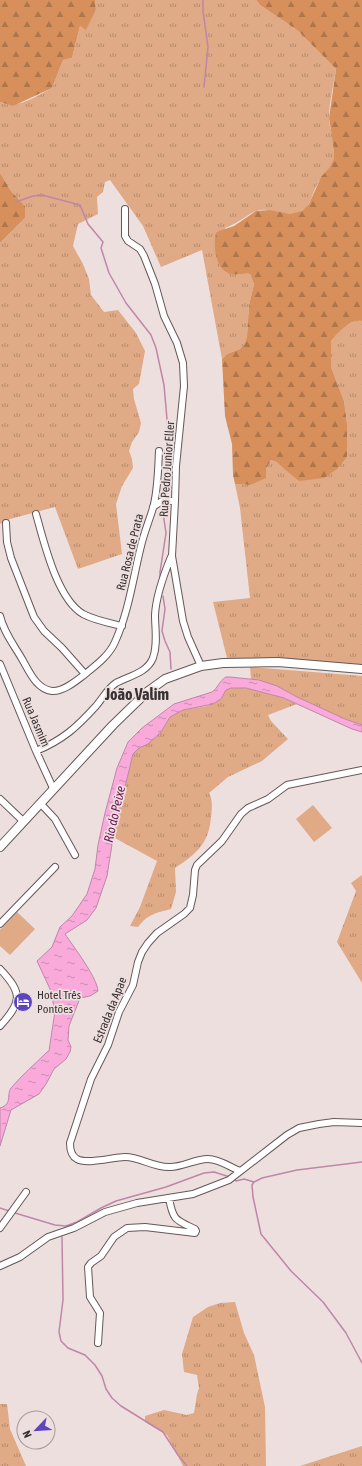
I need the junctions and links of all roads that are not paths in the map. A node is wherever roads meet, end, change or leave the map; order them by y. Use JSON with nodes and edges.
{"nodes":[{"id":1,"x":125,"y":209,"type":"dead end"},
{"id":2,"x":159,"y":451,"type":"dead end"},
{"id":3,"x":175,"y":501,"type":"junction"},
{"id":4,"x":153,"y":507,"type":"junction"},
{"id":5,"x":36,"y":514,"type":"dead end"},
{"id":6,"x":6,"y":522,"type":"dead end"},
{"id":7,"x":172,"y":556,"type":"junction"},
{"id":8,"x":0,"y":616,"type":"edge"},
{"id":9,"x":122,"y":626,"type":"junction"},
{"id":10,"x":0,"y":664,"type":"edge"},
{"id":11,"x":201,"y":666,"type":"junction"},
{"id":12,"x":362,"y":669,"type":"edge"},
{"id":13,"x":85,"y":674,"type":"junction"},
{"id":14,"x":36,"y":751,"type":"junction"},
{"id":15,"x":362,"y":770,"type":"edge"},
{"id":16,"x":53,"y":788,"type":"junction"},
{"id":17,"x":0,"y":799,"type":"edge"},
{"id":18,"x":40,"y":803,"type":"junction"},
{"id":19,"x":23,"y":821,"type":"junction"},
{"id":20,"x":0,"y":847,"type":"edge"},
{"id":21,"x":75,"y":855,"type":"dead end"},
{"id":22,"x":54,"y":867,"type":"dead end"},
{"id":23,"x":0,"y":924,"type":"edge"},
{"id":24,"x":0,"y":969,"type":"edge"},
{"id":25,"x":0,"y":1026,"type":"edge"},
{"id":26,"x":362,"y":1123,"type":"edge"},
{"id":27,"x":237,"y":1173,"type":"junction"},
{"id":28,"x":26,"y":1192,"type":"dead end"},
{"id":29,"x":169,"y":1198,"type":"junction"},
{"id":30,"x":0,"y":1228,"type":"edge"},
{"id":31,"x":0,"y":1266,"type":"edge"},
{"id":32,"x":98,"y":1343,"type":"dead end"}],
"edges":[{"from":1,"to":3,"type":"street","name":"Rua Pedro Junior Eller"},
{"from":2,"to":4,"type":"street"},
{"from":3,"to":4,"type":"street","name":"Rua Rosa de Prata"},
{"from":3,"to":7,"type":"street","name":"Rua Pedro Junior Eller"},
{"from":4,"to":9,"type":"street","name":"Rua Rosa de Prata"},
{"from":5,"to":9,"type":"street"},
{"from":6,"to":13,"type":"street"},
{"from":7,"to":11,"type":"street","name":"Rua Pedro Junior Eller"},
{"from":7,"to":14,"type":"street"},
{"from":8,"to":13,"type":"street","name":"Rua Rosa de Prata"},
{"from":9,"to":13,"type":"street","name":"Rua Rosa de Prata"},
{"from":10,"to":14,"type":"street","name":"Rua Jasmim"},
{"from":11,"to":12,"type":"main road"},
{"from":11,"to":16,"type":"main road"},
{"from":14,"to":16,"type":"street","name":"Rua Jasmim"},
{"from":15,"to":27,"type":"street","name":"Estrada da Apae"},
{"from":16,"to":18,"type":"main road"},
{"from":17,"to":19,"type":"street"},
{"from":18,"to":19,"type":"main road"},
{"from":18,"to":21,"type":"street"},
{"from":19,"to":20,"type":"main road"},
{"from":22,"to":23,"type":"street"},
{"from":24,"to":25,"type":"street"},
{"from":26,"to":27,"type":"street"},
{"from":27,"to":29,"type":"street"},
{"from":28,"to":30,"type":"street"},
{"from":29,"to":31,"type":"street"},
{"from":29,"to":32,"type":"street"}]}
